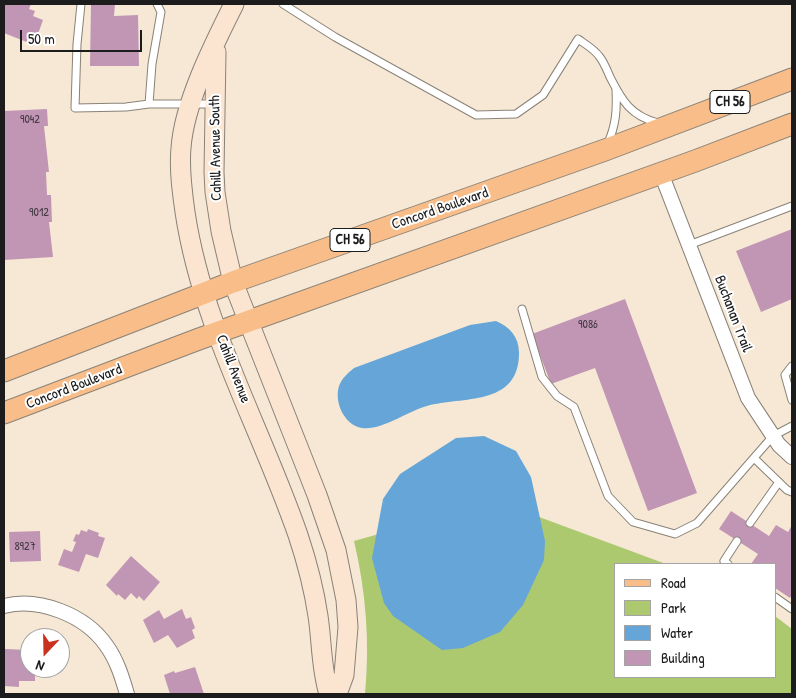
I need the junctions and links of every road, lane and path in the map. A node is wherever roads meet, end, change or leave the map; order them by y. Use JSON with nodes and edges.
{"nodes":[{"id":1,"x":81,"y":4,"type":"edge"},
{"id":2,"x":157,"y":4,"type":"edge"},
{"id":3,"x":234,"y":4,"type":"edge"},
{"id":4,"x":283,"y":4,"type":"edge"},
{"id":5,"x":216,"y":41,"type":"junction"},
{"id":6,"x":792,"y":79,"type":"edge"},
{"id":7,"x":616,"y":89,"type":"junction"},
{"id":8,"x":149,"y":104,"type":"junction"},
{"id":9,"x":190,"y":104,"type":"junction"},
{"id":10,"x":215,"y":104,"type":"junction"},
{"id":11,"x":792,"y":124,"type":"edge"},
{"id":12,"x":668,"y":126,"type":"junction"},
{"id":13,"x":605,"y":150,"type":"junction"},
{"id":14,"x":661,"y":173,"type":"junction"},
{"id":15,"x":792,"y":206,"type":"edge"},
{"id":16,"x":689,"y":245,"type":"junction"},
{"id":17,"x":233,"y":282,"type":"junction"},
{"id":18,"x":204,"y":292,"type":"junction"},
{"id":19,"x":522,"y":309,"type":"dead end"},
{"id":20,"x":248,"y":322,"type":"junction"},
{"id":21,"x":218,"y":332,"type":"junction"},
{"id":22,"x":792,"y":366,"type":"edge"},
{"id":23,"x":4,"y":371,"type":"edge"},
{"id":24,"x":792,"y":400,"type":"edge"},
{"id":25,"x":4,"y":413,"type":"edge"},
{"id":26,"x":792,"y":426,"type":"edge"},
{"id":27,"x":773,"y":436,"type":"junction"},
{"id":28,"x":792,"y":457,"type":"edge"},
{"id":29,"x":754,"y":458,"type":"junction"},
{"id":30,"x":779,"y":482,"type":"junction"},
{"id":31,"x":792,"y":492,"type":"edge"},
{"id":32,"x":750,"y":523,"type":"dead end"},
{"id":33,"x":737,"y":541,"type":"dead end"},
{"id":34,"x":727,"y":563,"type":"edge"},
{"id":35,"x":776,"y":598,"type":"edge"},
{"id":36,"x":4,"y":606,"type":"edge"},
{"id":37,"x":792,"y":609,"type":"edge"},
{"id":38,"x":128,"y":694,"type":"edge"},
{"id":39,"x":329,"y":694,"type":"edge"},
{"id":40,"x":337,"y":694,"type":"edge"}],
"edges":[{"from":1,"to":8,"type":"lane"},
{"from":2,"to":8,"type":"lane"},
{"from":3,"to":5,"type":"street","name":"Cahill Avenue South"},
{"from":4,"to":7,"type":"lane"},
{"from":5,"to":9,"type":"street","name":"Cahill Avenue"},
{"from":5,"to":10,"type":"street","name":"Cahill Avenue South"},
{"from":6,"to":12,"type":"main road","name":"Concord Boulevard","number":"CH 56"},
{"from":7,"to":12,"type":"lane"},
{"from":7,"to":13,"type":"lane"},
{"from":8,"to":9,"type":"lane"},
{"from":9,"to":10,"type":"lane"},
{"from":9,"to":18,"type":"street","name":"Cahill Avenue"},
{"from":10,"to":17,"type":"street","name":"Cahill Avenue South"},
{"from":11,"to":14,"type":"main road","name":"Concord Boulevard"},
{"from":12,"to":13,"type":"main road","name":"Concord Boulevard","number":"CH 56"},
{"from":13,"to":17,"type":"main road","name":"Concord Boulevard","number":"CH 56"},
{"from":14,"to":16,"type":"street","name":"Buchanan Trail"},
{"from":14,"to":20,"type":"main road","name":"Concord Boulevard"},
{"from":15,"to":16,"type":"lane"},
{"from":16,"to":27,"type":"street","name":"Buchanan Trail"},
{"from":17,"to":18,"type":"main road","name":"Concord Boulevard","number":"CH 56"},
{"from":17,"to":20,"type":"street","name":"Cahill Avenue South"},
{"from":18,"to":21,"type":"street","name":"Cahill Avenue"},
{"from":18,"to":23,"type":"main road","name":"Concord Boulevard","number":"CH 56"},
{"from":19,"to":29,"type":"lane"},
{"from":20,"to":21,"type":"main road","name":"Concord Boulevard"},
{"from":20,"to":40,"type":"street","name":"Cahill Avenue"},
{"from":21,"to":25,"type":"main road","name":"Concord Boulevard"},
{"from":21,"to":39,"type":"street","name":"Cahill Avenue"},
{"from":22,"to":24,"type":"lane"},
{"from":26,"to":27,"type":"lane"},
{"from":27,"to":28,"type":"street","name":"Buchanan Trail"},
{"from":27,"to":29,"type":"lane"},
{"from":29,"to":30,"type":"lane"},
{"from":30,"to":31,"type":"lane"},
{"from":30,"to":32,"type":"lane"},
{"from":33,"to":34,"type":"lane"},
{"from":35,"to":37,"type":"lane"},
{"from":36,"to":38,"type":"street"}]}
